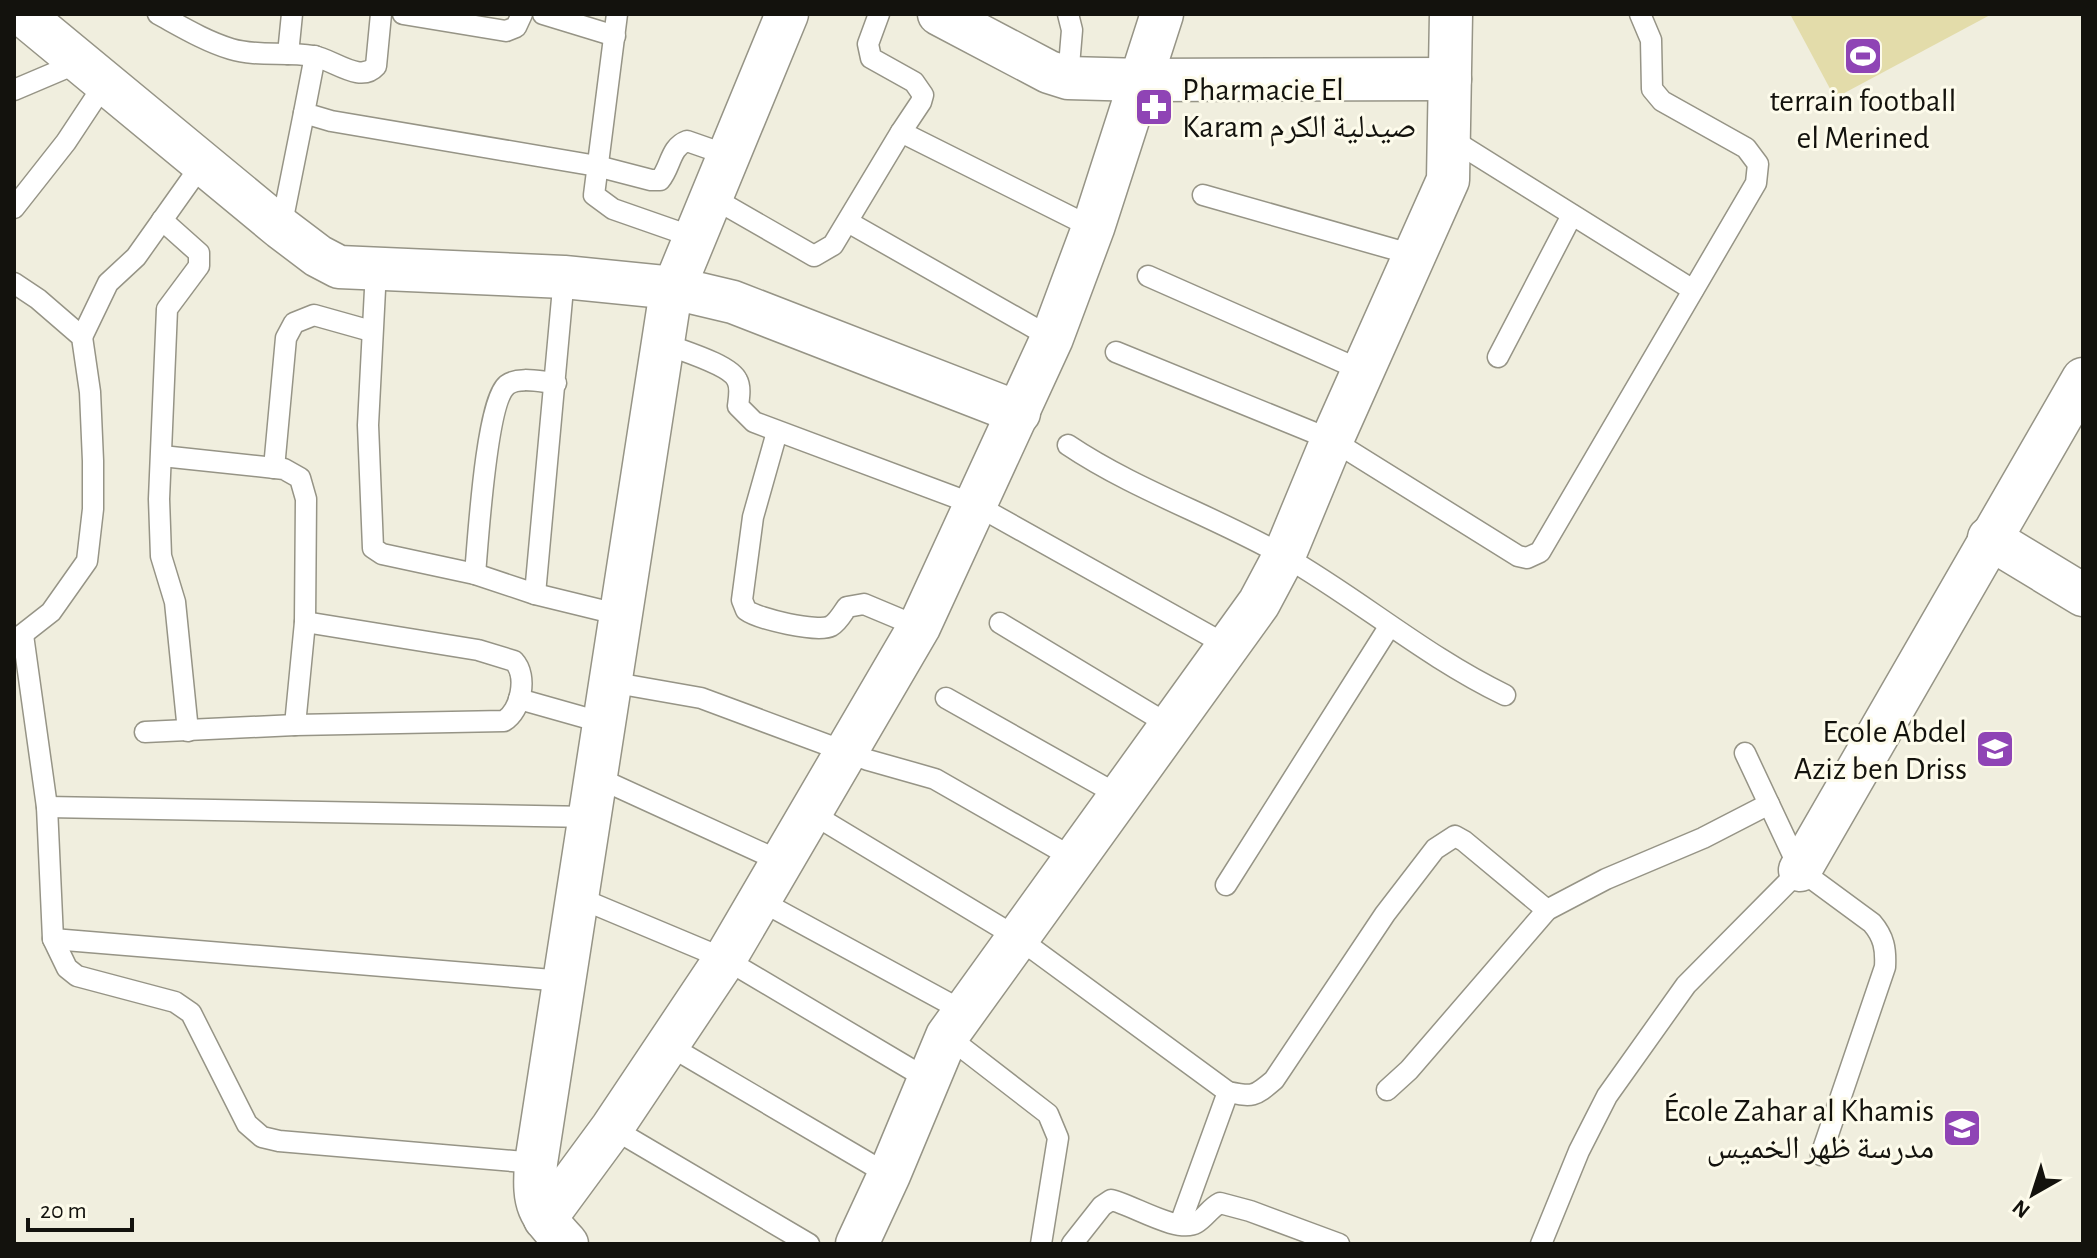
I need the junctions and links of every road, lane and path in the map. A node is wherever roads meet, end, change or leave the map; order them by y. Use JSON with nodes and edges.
{"nodes":[{"id":1,"x":22,"y":14,"type":"edge"},
{"id":2,"x":158,"y":14,"type":"edge"},
{"id":3,"x":292,"y":14,"type":"edge"},
{"id":4,"x":381,"y":14,"type":"edge"},
{"id":5,"x":403,"y":14,"type":"edge"},
{"id":6,"x":522,"y":14,"type":"edge"},
{"id":7,"x":543,"y":14,"type":"edge"},
{"id":8,"x":617,"y":14,"type":"edge"},
{"id":9,"x":787,"y":14,"type":"edge"},
{"id":10,"x":879,"y":14,"type":"edge"},
{"id":11,"x":939,"y":14,"type":"edge"},
{"id":12,"x":1068,"y":14,"type":"edge"},
{"id":13,"x":1162,"y":14,"type":"edge"},
{"id":14,"x":1451,"y":14,"type":"edge"},
{"id":15,"x":1640,"y":14,"type":"edge"},
{"id":16,"x":615,"y":36,"type":"junction"},
{"id":17,"x":288,"y":54,"type":"junction"},
{"id":18,"x":315,"y":56,"type":"junction"},
{"id":19,"x":92,"y":72,"type":"junction"},
{"id":20,"x":1068,"y":78,"type":"junction"},
{"id":21,"x":1450,"y":79,"type":"junction"},
{"id":22,"x":1142,"y":80,"type":"junction"},
{"id":23,"x":14,"y":90,"type":"edge"},
{"id":24,"x":304,"y":113,"type":"junction"},
{"id":25,"x":901,"y":132,"type":"junction"},
{"id":26,"x":1448,"y":137,"type":"junction"},
{"id":27,"x":730,"y":156,"type":"junction"},
{"id":28,"x":202,"y":164,"type":"junction"},
{"id":29,"x":597,"y":166,"type":"junction"},
{"id":30,"x":1203,"y":195,"type":"dead end"},
{"id":31,"x":713,"y":198,"type":"junction"},
{"id":32,"x":14,"y":208,"type":"edge"},
{"id":33,"x":1572,"y":215,"type":"junction"},
{"id":34,"x":162,"y":220,"type":"junction"},
{"id":35,"x":848,"y":222,"type":"junction"},
{"id":36,"x":281,"y":228,"type":"junction"},
{"id":37,"x":1093,"y":228,"type":"junction"},
{"id":38,"x":696,"y":238,"type":"junction"},
{"id":39,"x":1414,"y":255,"type":"junction"},
{"id":40,"x":376,"y":270,"type":"junction"},
{"id":41,"x":1148,"y":276,"type":"dead end"},
{"id":42,"x":564,"y":277,"type":"junction"},
{"id":43,"x":14,"y":283,"type":"edge"},
{"id":44,"x":674,"y":288,"type":"junction"},
{"id":45,"x":1693,"y":290,"type":"junction"},
{"id":46,"x":371,"y":331,"type":"junction"},
{"id":47,"x":82,"y":337,"type":"junction"},
{"id":48,"x":1052,"y":338,"type":"junction"},
{"id":49,"x":663,"y":343,"type":"junction"},
{"id":50,"x":1116,"y":352,"type":"dead end"},
{"id":51,"x":1498,"y":357,"type":"dead end"},
{"id":52,"x":1363,"y":371,"type":"junction"},
{"id":53,"x":2083,"y":379,"type":"edge"},
{"id":54,"x":556,"y":383,"type":"junction"},
{"id":55,"x":1019,"y":413,"type":"junction"},
{"id":56,"x":777,"y":432,"type":"junction"},
{"id":57,"x":1332,"y":440,"type":"junction"},
{"id":58,"x":1068,"y":445,"type":"dead end"},
{"id":59,"x":162,"y":456,"type":"junction"},
{"id":60,"x":274,"y":468,"type":"junction"},
{"id":61,"x":976,"y":505,"type":"junction"},
{"id":62,"x":1989,"y":538,"type":"junction"},
{"id":63,"x":1284,"y":556,"type":"junction"},
{"id":64,"x":475,"y":574,"type":"junction"},
{"id":65,"x":535,"y":594,"type":"junction"},
{"id":66,"x":2083,"y":595,"type":"edge"},
{"id":67,"x":621,"y":615,"type":"junction"},
{"id":68,"x":305,"y":622,"type":"junction"},
{"id":69,"x":1000,"y":623,"type":"dead end"},
{"id":70,"x":919,"y":627,"type":"junction"},
{"id":71,"x":1389,"y":627,"type":"junction"},
{"id":72,"x":18,"y":638,"type":"edge"},
{"id":73,"x":1228,"y":646,"type":"junction"},
{"id":74,"x":610,"y":682,"type":"junction"},
{"id":75,"x":1505,"y":695,"type":"dead end"},
{"id":76,"x":946,"y":698,"type":"dead end"},
{"id":77,"x":519,"y":699,"type":"junction"},
{"id":78,"x":604,"y":723,"type":"junction"},
{"id":79,"x":295,"y":725,"type":"junction"},
{"id":80,"x":1171,"y":726,"type":"junction"},
{"id":81,"x":188,"y":731,"type":"junction"},
{"id":82,"x":145,"y":732,"type":"dead end"},
{"id":83,"x":847,"y":751,"type":"junction"},
{"id":84,"x":1745,"y":753,"type":"dead end"},
{"id":85,"x":1120,"y":796,"type":"junction"},
{"id":86,"x":593,"y":797,"type":"junction"},
{"id":87,"x":1769,"y":804,"type":"junction"},
{"id":88,"x":47,"y":807,"type":"junction"},
{"id":89,"x":811,"y":813,"type":"junction"},
{"id":90,"x":1075,"y":859,"type":"junction"},
{"id":91,"x":782,"y":862,"type":"junction"},
{"id":92,"x":1800,"y":870,"type":"junction"},
{"id":93,"x":1226,"y":885,"type":"dead end"},
{"id":94,"x":577,"y":897,"type":"junction"},
{"id":95,"x":759,"y":900,"type":"junction"},
{"id":96,"x":1547,"y":910,"type":"junction"},
{"id":97,"x":1018,"y":938,"type":"junction"},
{"id":98,"x":53,"y":939,"type":"junction"},
{"id":99,"x":725,"y":959,"type":"junction"},
{"id":100,"x":564,"y":981,"type":"junction"},
{"id":101,"x":956,"y":1024,"type":"junction"},
{"id":102,"x":668,"y":1045,"type":"junction"},
{"id":103,"x":929,"y":1080,"type":"junction"},
{"id":104,"x":1387,"y":1090,"type":"dead end"},
{"id":105,"x":1228,"y":1092,"type":"junction"},
{"id":106,"x":612,"y":1128,"type":"junction"},
{"id":107,"x":1821,"y":1155,"type":"dead end"},
{"id":108,"x":536,"y":1163,"type":"junction"},
{"id":109,"x":889,"y":1175,"type":"junction"},
{"id":110,"x":1180,"y":1224,"type":"junction"},
{"id":111,"x":556,"y":1232,"type":"edge"},
{"id":112,"x":809,"y":1244,"type":"edge"},
{"id":113,"x":857,"y":1244,"type":"edge"},
{"id":114,"x":1041,"y":1244,"type":"edge"},
{"id":115,"x":1072,"y":1244,"type":"edge"},
{"id":116,"x":1339,"y":1244,"type":"edge"},
{"id":117,"x":1541,"y":1244,"type":"edge"}],
"edges":[{"from":1,"to":19,"type":"street"},
{"from":2,"to":17,"type":"lane"},
{"from":3,"to":17,"type":"lane"},
{"from":4,"to":18,"type":"lane"},
{"from":5,"to":6,"type":"lane"},
{"from":7,"to":16,"type":"lane"},
{"from":8,"to":16,"type":"lane"},
{"from":9,"to":27,"type":"street"},
{"from":10,"to":25,"type":"lane"},
{"from":11,"to":20,"type":"street"},
{"from":12,"to":20,"type":"lane"},
{"from":13,"to":22,"type":"street"},
{"from":14,"to":21,"type":"street"},
{"from":15,"to":45,"type":"lane"},
{"from":16,"to":29,"type":"lane"},
{"from":17,"to":18,"type":"lane"},
{"from":18,"to":24,"type":"lane"},
{"from":19,"to":23,"type":"lane"},
{"from":19,"to":28,"type":"street"},
{"from":19,"to":32,"type":"lane"},
{"from":20,"to":22,"type":"street"},
{"from":21,"to":22,"type":"street"},
{"from":21,"to":26,"type":"street"},
{"from":22,"to":37,"type":"street"},
{"from":24,"to":29,"type":"lane"},
{"from":24,"to":36,"type":"lane"},
{"from":25,"to":35,"type":"lane"},
{"from":25,"to":37,"type":"lane"},
{"from":26,"to":33,"type":"lane"},
{"from":26,"to":39,"type":"street"},
{"from":27,"to":29,"type":"lane"},
{"from":27,"to":31,"type":"street"},
{"from":28,"to":34,"type":"lane"},
{"from":28,"to":36,"type":"street"},
{"from":29,"to":38,"type":"lane"},
{"from":30,"to":39,"type":"lane"},
{"from":31,"to":35,"type":"lane"},
{"from":31,"to":38,"type":"street"},
{"from":33,"to":45,"type":"lane"},
{"from":33,"to":51,"type":"lane"},
{"from":34,"to":47,"type":"lane"},
{"from":34,"to":59,"type":"lane"},
{"from":35,"to":48,"type":"lane"},
{"from":36,"to":40,"type":"street"},
{"from":37,"to":48,"type":"street"},
{"from":38,"to":44,"type":"street"},
{"from":39,"to":52,"type":"street"},
{"from":40,"to":42,"type":"street"},
{"from":40,"to":46,"type":"lane"},
{"from":41,"to":52,"type":"lane"},
{"from":42,"to":44,"type":"street"},
{"from":42,"to":54,"type":"lane"},
{"from":43,"to":47,"type":"lane"},
{"from":44,"to":49,"type":"street"},
{"from":44,"to":55,"type":"street"},
{"from":45,"to":57,"type":"lane"},
{"from":46,"to":60,"type":"lane"},
{"from":46,"to":64,"type":"lane"},
{"from":47,"to":72,"type":"lane"},
{"from":48,"to":55,"type":"street"},
{"from":49,"to":56,"type":"lane"},
{"from":49,"to":67,"type":"street"},
{"from":50,"to":57,"type":"lane"},
{"from":52,"to":57,"type":"street"},
{"from":53,"to":62,"type":"street"},
{"from":54,"to":64,"type":"lane"},
{"from":54,"to":65,"type":"lane"},
{"from":55,"to":61,"type":"street"},
{"from":56,"to":61,"type":"lane"},
{"from":56,"to":70,"type":"lane"},
{"from":57,"to":63,"type":"street"},
{"from":58,"to":63,"type":"lane"},
{"from":59,"to":60,"type":"lane"},
{"from":59,"to":81,"type":"lane"},
{"from":60,"to":68,"type":"lane"},
{"from":61,"to":70,"type":"street"},
{"from":61,"to":73,"type":"lane"},
{"from":62,"to":66,"type":"street"},
{"from":62,"to":92,"type":"street"},
{"from":63,"to":71,"type":"lane"},
{"from":63,"to":73,"type":"street"},
{"from":64,"to":65,"type":"lane"},
{"from":65,"to":67,"type":"lane"},
{"from":67,"to":74,"type":"street"},
{"from":68,"to":77,"type":"lane"},
{"from":68,"to":79,"type":"lane"},
{"from":69,"to":80,"type":"lane"},
{"from":70,"to":83,"type":"street"},
{"from":71,"to":75,"type":"lane"},
{"from":71,"to":93,"type":"lane"},
{"from":72,"to":88,"type":"lane"},
{"from":73,"to":80,"type":"street"},
{"from":74,"to":78,"type":"street"},
{"from":74,"to":83,"type":"lane"},
{"from":76,"to":85,"type":"lane"},
{"from":77,"to":78,"type":"lane"},
{"from":77,"to":79,"type":"lane"},
{"from":78,"to":86,"type":"street"},
{"from":79,"to":81,"type":"lane"},
{"from":80,"to":85,"type":"street"},
{"from":81,"to":82,"type":"lane"},
{"from":83,"to":89,"type":"street"},
{"from":83,"to":90,"type":"lane"},
{"from":84,"to":87,"type":"lane"},
{"from":85,"to":90,"type":"street"},
{"from":86,"to":88,"type":"lane"},
{"from":86,"to":91,"type":"lane"},
{"from":86,"to":94,"type":"street"},
{"from":87,"to":92,"type":"lane"},
{"from":87,"to":96,"type":"lane"},
{"from":88,"to":98,"type":"lane"},
{"from":89,"to":91,"type":"street"},
{"from":89,"to":97,"type":"lane"},
{"from":90,"to":97,"type":"street"},
{"from":91,"to":95,"type":"street"},
{"from":92,"to":107,"type":"lane"},
{"from":92,"to":117,"type":"lane"},
{"from":94,"to":99,"type":"lane"},
{"from":94,"to":100,"type":"street"},
{"from":95,"to":99,"type":"street"},
{"from":95,"to":101,"type":"lane"},
{"from":96,"to":104,"type":"lane"},
{"from":96,"to":105,"type":"lane"},
{"from":97,"to":101,"type":"street"},
{"from":97,"to":105,"type":"lane"},
{"from":98,"to":100,"type":"lane"},
{"from":98,"to":108,"type":"lane"},
{"from":99,"to":102,"type":"street"},
{"from":99,"to":103,"type":"lane"},
{"from":100,"to":108,"type":"street"},
{"from":101,"to":103,"type":"street"},
{"from":101,"to":114,"type":"lane"},
{"from":102,"to":106,"type":"street"},
{"from":102,"to":109,"type":"lane"},
{"from":103,"to":109,"type":"street"},
{"from":105,"to":110,"type":"lane"},
{"from":106,"to":111,"type":"street"},
{"from":106,"to":112,"type":"lane"},
{"from":108,"to":111,"type":"street"},
{"from":109,"to":113,"type":"street"},
{"from":110,"to":115,"type":"lane"},
{"from":110,"to":116,"type":"lane"}]}
